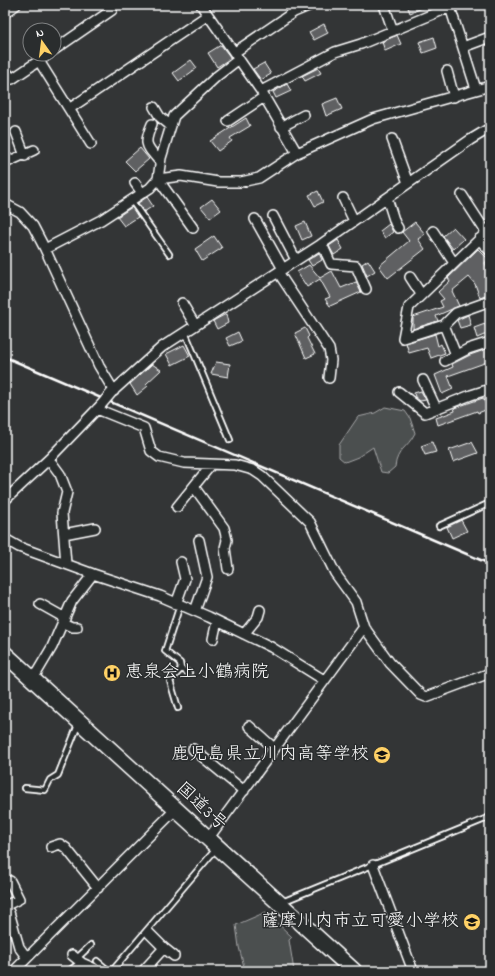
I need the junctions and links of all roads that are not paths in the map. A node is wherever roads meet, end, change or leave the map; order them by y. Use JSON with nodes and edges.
{"nodes":[{"id":1,"x":16,"y":5,"type":"edge"},
{"id":2,"x":311,"y":5,"type":"edge"},
{"id":3,"x":384,"y":5,"type":"edge"},
{"id":4,"x":113,"y":7,"type":"edge"},
{"id":5,"x":206,"y":8,"type":"edge"},
{"id":6,"x":291,"y":9,"type":"edge"},
{"id":7,"x":5,"y":12,"type":"edge"},
{"id":8,"x":393,"y":31,"type":"junction"},
{"id":9,"x":490,"y":37,"type":"edge"},
{"id":10,"x":62,"y":44,"type":"edge"},
{"id":11,"x":463,"y":47,"type":"junction"},
{"id":12,"x":237,"y":56,"type":"junction"},
{"id":13,"x":38,"y":62,"type":"edge"},
{"id":14,"x":40,"y":62,"type":"edge"},
{"id":15,"x":5,"y":70,"type":"edge"},
{"id":16,"x":447,"y":71,"type":"dead end"},
{"id":17,"x":490,"y":86,"type":"edge"},
{"id":18,"x":476,"y":89,"type":"junction"},
{"id":19,"x":262,"y":94,"type":"junction"},
{"id":20,"x":454,"y":96,"type":"junction"},
{"id":21,"x":154,"y":107,"type":"dead end"},
{"id":22,"x":69,"y":109,"type":"junction"},
{"id":23,"x":304,"y":116,"type":"dead end"},
{"id":24,"x":228,"y":121,"type":"dead end"},
{"id":25,"x":152,"y":124,"type":"dead end"},
{"id":26,"x":171,"y":126,"type":"junction"},
{"id":27,"x":281,"y":127,"type":"junction"},
{"id":28,"x":490,"y":128,"type":"edge"},
{"id":29,"x":16,"y":132,"type":"dead end"},
{"id":30,"x":392,"y":139,"type":"dead end"},
{"id":31,"x":91,"y":144,"type":"dead end"},
{"id":32,"x":34,"y":150,"type":"dead end"},
{"id":33,"x":297,"y":153,"type":"junction"},
{"id":34,"x":25,"y":156,"type":"junction"},
{"id":35,"x":160,"y":162,"type":"junction"},
{"id":36,"x":5,"y":163,"type":"edge"},
{"id":37,"x":158,"y":179,"type":"junction"},
{"id":38,"x":135,"y":183,"type":"dead end"},
{"id":39,"x":408,"y":183,"type":"junction"},
{"id":40,"x":142,"y":193,"type":"junction"},
{"id":41,"x":462,"y":195,"type":"dead end"},
{"id":42,"x":343,"y":198,"type":"dead end"},
{"id":43,"x":387,"y":198,"type":"junction"},
{"id":44,"x":131,"y":200,"type":"junction"},
{"id":45,"x":5,"y":204,"type":"edge"},
{"id":46,"x":273,"y":216,"type":"dead end"},
{"id":47,"x":255,"y":218,"type":"dead end"},
{"id":48,"x":354,"y":221,"type":"junction"},
{"id":49,"x":193,"y":228,"type":"dead end"},
{"id":50,"x":398,"y":228,"type":"dead end"},
{"id":51,"x":433,"y":231,"type":"dead end"},
{"id":52,"x":488,"y":231,"type":"edge"},
{"id":53,"x":479,"y":239,"type":"junction"},
{"id":54,"x":322,"y":244,"type":"junction"},
{"id":55,"x":45,"y":249,"type":"junction"},
{"id":56,"x":490,"y":251,"type":"edge"},
{"id":57,"x":169,"y":254,"type":"dead end"},
{"id":58,"x":296,"y":260,"type":"junction"},
{"id":59,"x":360,"y":261,"type":"dead end"},
{"id":60,"x":454,"y":262,"type":"junction"},
{"id":61,"x":352,"y":266,"type":"junction"},
{"id":62,"x":281,"y":270,"type":"junction"},
{"id":63,"x":410,"y":277,"type":"dead end"},
{"id":64,"x":366,"y":289,"type":"dead end"},
{"id":65,"x":421,"y":294,"type":"junction"},
{"id":66,"x":490,"y":301,"type":"edge"},
{"id":67,"x":182,"y":303,"type":"dead end"},
{"id":68,"x":195,"y":325,"type":"junction"},
{"id":69,"x":444,"y":325,"type":"junction"},
{"id":70,"x":185,"y":332,"type":"junction"},
{"id":71,"x":490,"y":342,"type":"edge"},
{"id":72,"x":456,"y":355,"type":"junction"},
{"id":73,"x":445,"y":361,"type":"dead end"},
{"id":74,"x":329,"y":378,"type":"dead end"},
{"id":75,"x":423,"y":380,"type":"dead end"},
{"id":76,"x":490,"y":389,"type":"edge"},
{"id":77,"x":113,"y":391,"type":"junction"},
{"id":78,"x":399,"y":392,"type":"dead end"},
{"id":79,"x":99,"y":407,"type":"junction"},
{"id":80,"x":436,"y":408,"type":"junction"},
{"id":81,"x":230,"y":440,"type":"dead end"},
{"id":82,"x":49,"y":459,"type":"junction"},
{"id":83,"x":211,"y":465,"type":"junction"},
{"id":84,"x":194,"y":487,"type":"junction"},
{"id":85,"x":5,"y":500,"type":"edge"},
{"id":86,"x":490,"y":503,"type":"edge"},
{"id":87,"x":177,"y":507,"type":"dead end"},
{"id":88,"x":439,"y":526,"type":"dead end"},
{"id":89,"x":96,"y":528,"type":"dead end"},
{"id":90,"x":64,"y":534,"type":"junction"},
{"id":91,"x":5,"y":539,"type":"edge"},
{"id":92,"x":199,"y":540,"type":"dead end"},
{"id":93,"x":182,"y":562,"type":"dead end"},
{"id":94,"x":66,"y":564,"type":"junction"},
{"id":95,"x":228,"y":569,"type":"dead end"},
{"id":96,"x":92,"y":574,"type":"junction"},
{"id":97,"x":40,"y":604,"type":"dead end"},
{"id":98,"x":178,"y":605,"type":"junction"},
{"id":99,"x":260,"y":610,"type":"dead end"},
{"id":100,"x":195,"y":611,"type":"junction"},
{"id":101,"x":64,"y":621,"type":"junction"},
{"id":102,"x":217,"y":621,"type":"junction"},
{"id":103,"x":77,"y":627,"type":"dead end"},
{"id":104,"x":364,"y":627,"type":"junction"},
{"id":105,"x":244,"y":634,"type":"junction"},
{"id":106,"x":213,"y":639,"type":"dead end"},
{"id":107,"x":5,"y":654,"type":"edge"},
{"id":108,"x":181,"y":669,"type":"junction"},
{"id":109,"x":189,"y":673,"type":"dead end"},
{"id":110,"x":490,"y":673,"type":"edge"},
{"id":111,"x":33,"y":679,"type":"junction"},
{"id":112,"x":324,"y":680,"type":"junction"},
{"id":113,"x":178,"y":708,"type":"dead end"},
{"id":114,"x":80,"y":722,"type":"junction"},
{"id":115,"x":249,"y":726,"type":"dead end"},
{"id":116,"x":274,"y":748,"type":"junction"},
{"id":117,"x":193,"y":749,"type":"dead end"},
{"id":118,"x":25,"y":788,"type":"dead end"},
{"id":119,"x":244,"y":791,"type":"junction"},
{"id":120,"x":176,"y":809,"type":"junction"},
{"id":121,"x":490,"y":817,"type":"edge"},
{"id":122,"x":212,"y":843,"type":"junction"},
{"id":123,"x":51,"y":848,"type":"dead end"},
{"id":124,"x":373,"y":864,"type":"junction"},
{"id":125,"x":10,"y":881,"type":"dead end"},
{"id":126,"x":98,"y":888,"type":"junction"},
{"id":127,"x":279,"y":903,"type":"junction"},
{"id":128,"x":5,"y":906,"type":"edge"},
{"id":129,"x":5,"y":910,"type":"edge"},
{"id":130,"x":149,"y":933,"type":"dead end"},
{"id":131,"x":91,"y":945,"type":"dead end"},
{"id":132,"x":164,"y":948,"type":"junction"},
{"id":133,"x":174,"y":956,"type":"dead end"},
{"id":134,"x":27,"y":958,"type":"junction"},
{"id":135,"x":76,"y":958,"type":"junction"},
{"id":136,"x":97,"y":960,"type":"dead end"},
{"id":137,"x":17,"y":969,"type":"edge"},
{"id":138,"x":69,"y":971,"type":"edge"},
{"id":139,"x":100,"y":971,"type":"edge"},
{"id":140,"x":110,"y":971,"type":"edge"},
{"id":141,"x":143,"y":971,"type":"edge"},
{"id":142,"x":354,"y":971,"type":"edge"},
{"id":143,"x":413,"y":971,"type":"edge"}],
"edges":[{"from":1,"to":7,"type":"street"},
{"from":2,"to":6,"type":"street"},
{"from":3,"to":8,"type":"street"},
{"from":4,"to":10,"type":"street"},
{"from":5,"to":12,"type":"street"},
{"from":5,"to":22,"type":"street"},
{"from":6,"to":12,"type":"street"},
{"from":8,"to":11,"type":"street"},
{"from":8,"to":19,"type":"street"},
{"from":9,"to":11,"type":"street"},
{"from":11,"to":18,"type":"street"},
{"from":12,"to":19,"type":"street"},
{"from":12,"to":26,"type":"street"},
{"from":13,"to":15,"type":"street"},
{"from":14,"to":22,"type":"street"},
{"from":16,"to":20,"type":"street"},
{"from":17,"to":18,"type":"street"},
{"from":18,"to":20,"type":"street"},
{"from":19,"to":24,"type":"street"},
{"from":19,"to":27,"type":"street"},
{"from":20,"to":33,"type":"street"},
{"from":21,"to":26,"type":"street"},
{"from":22,"to":31,"type":"street"},
{"from":23,"to":27,"type":"street"},
{"from":25,"to":35,"type":"street"},
{"from":26,"to":35,"type":"street"},
{"from":27,"to":33,"type":"street"},
{"from":28,"to":39,"type":"street"},
{"from":29,"to":34,"type":"street"},
{"from":30,"to":39,"type":"street"},
{"from":32,"to":34,"type":"street"},
{"from":33,"to":37,"type":"street"},
{"from":34,"to":36,"type":"street"},
{"from":35,"to":37,"type":"street"},
{"from":37,"to":40,"type":"street"},
{"from":37,"to":49,"type":"street"},
{"from":38,"to":40,"type":"street"},
{"from":39,"to":43,"type":"street"},
{"from":40,"to":44,"type":"street"},
{"from":41,"to":52,"type":"street"},
{"from":42,"to":48,"type":"street"},
{"from":43,"to":48,"type":"street"},
{"from":43,"to":50,"type":"street"},
{"from":44,"to":55,"type":"street"},
{"from":44,"to":57,"type":"lane"},
{"from":45,"to":55,"type":"street"},
{"from":46,"to":58,"type":"street"},
{"from":47,"to":62,"type":"street"},
{"from":48,"to":54,"type":"street"},
{"from":51,"to":60,"type":"street"},
{"from":52,"to":53,"type":"street"},
{"from":53,"to":56,"type":"street"},
{"from":53,"to":60,"type":"street"},
{"from":54,"to":58,"type":"street"},
{"from":54,"to":61,"type":"street"},
{"from":55,"to":77,"type":"street"},
{"from":58,"to":62,"type":"street"},
{"from":59,"to":61,"type":"street"},
{"from":60,"to":65,"type":"street"},
{"from":61,"to":64,"type":"street"},
{"from":62,"to":68,"type":"street"},
{"from":62,"to":74,"type":"street"},
{"from":63,"to":65,"type":"street"},
{"from":65,"to":69,"type":"street"},
{"from":66,"to":69,"type":"street"},
{"from":67,"to":68,"type":"street"},
{"from":68,"to":70,"type":"street"},
{"from":69,"to":72,"type":"street"},
{"from":70,"to":77,"type":"street"},
{"from":70,"to":81,"type":"lane"},
{"from":71,"to":72,"type":"street"},
{"from":72,"to":73,"type":"street"},
{"from":75,"to":80,"type":"street"},
{"from":76,"to":80,"type":"street"},
{"from":77,"to":79,"type":"street","bridge":true},
{"from":78,"to":80,"type":"street"},
{"from":79,"to":82,"type":"street"},
{"from":79,"to":83,"type":"street"},
{"from":82,"to":85,"type":"street"},
{"from":82,"to":90,"type":"street"},
{"from":83,"to":84,"type":"street"},
{"from":83,"to":104,"type":"street"},
{"from":84,"to":87,"type":"street"},
{"from":84,"to":95,"type":"street"},
{"from":86,"to":88,"type":"lane"},
{"from":89,"to":90,"type":"street"},
{"from":90,"to":94,"type":"street"},
{"from":91,"to":94,"type":"street"},
{"from":92,"to":100,"type":"street"},
{"from":93,"to":98,"type":"street"},
{"from":94,"to":96,"type":"street"},
{"from":96,"to":98,"type":"street"},
{"from":96,"to":101,"type":"street"},
{"from":97,"to":101,"type":"street"},
{"from":98,"to":100,"type":"street"},
{"from":98,"to":108,"type":"lane"},
{"from":99,"to":105,"type":"street"},
{"from":100,"to":102,"type":"street"},
{"from":101,"to":103,"type":"street"},
{"from":101,"to":111,"type":"street"},
{"from":102,"to":105,"type":"street"},
{"from":102,"to":106,"type":"street"},
{"from":104,"to":110,"type":"street"},
{"from":104,"to":112,"type":"street"},
{"from":105,"to":112,"type":"street"},
{"from":107,"to":111,"type":"highway","name":"国道3号"},
{"from":108,"to":109,"type":"lane"},
{"from":108,"to":113,"type":"lane"},
{"from":111,"to":114,"type":"highway","name":"国道3号"},
{"from":112,"to":116,"type":"street"},
{"from":114,"to":118,"type":"lane"},
{"from":114,"to":120,"type":"highway","name":"国道3号"},
{"from":115,"to":116,"type":"street"},
{"from":116,"to":119,"type":"street"},
{"from":117,"to":119,"type":"street"},
{"from":119,"to":122,"type":"street"},
{"from":120,"to":122,"type":"highway","name":"国道3号"},
{"from":120,"to":126,"type":"street"},
{"from":121,"to":124,"type":"lane"},
{"from":122,"to":127,"type":"highway","name":"国道3号"},
{"from":122,"to":140,"type":"lane"},
{"from":123,"to":126,"type":"street"},
{"from":124,"to":127,"type":"lane"},
{"from":124,"to":143,"type":"street"},
{"from":125,"to":128,"type":"street"},
{"from":126,"to":134,"type":"street"},
{"from":127,"to":142,"type":"highway","name":"国道3号"},
{"from":129,"to":134,"type":"street"},
{"from":130,"to":132,"type":"street"},
{"from":131,"to":135,"type":"lane"},
{"from":132,"to":133,"type":"street"},
{"from":132,"to":141,"type":"street"},
{"from":134,"to":137,"type":"street"},
{"from":135,"to":138,"type":"lane"},
{"from":135,"to":139,"type":"street"},
{"from":136,"to":140,"type":"lane"}]}
